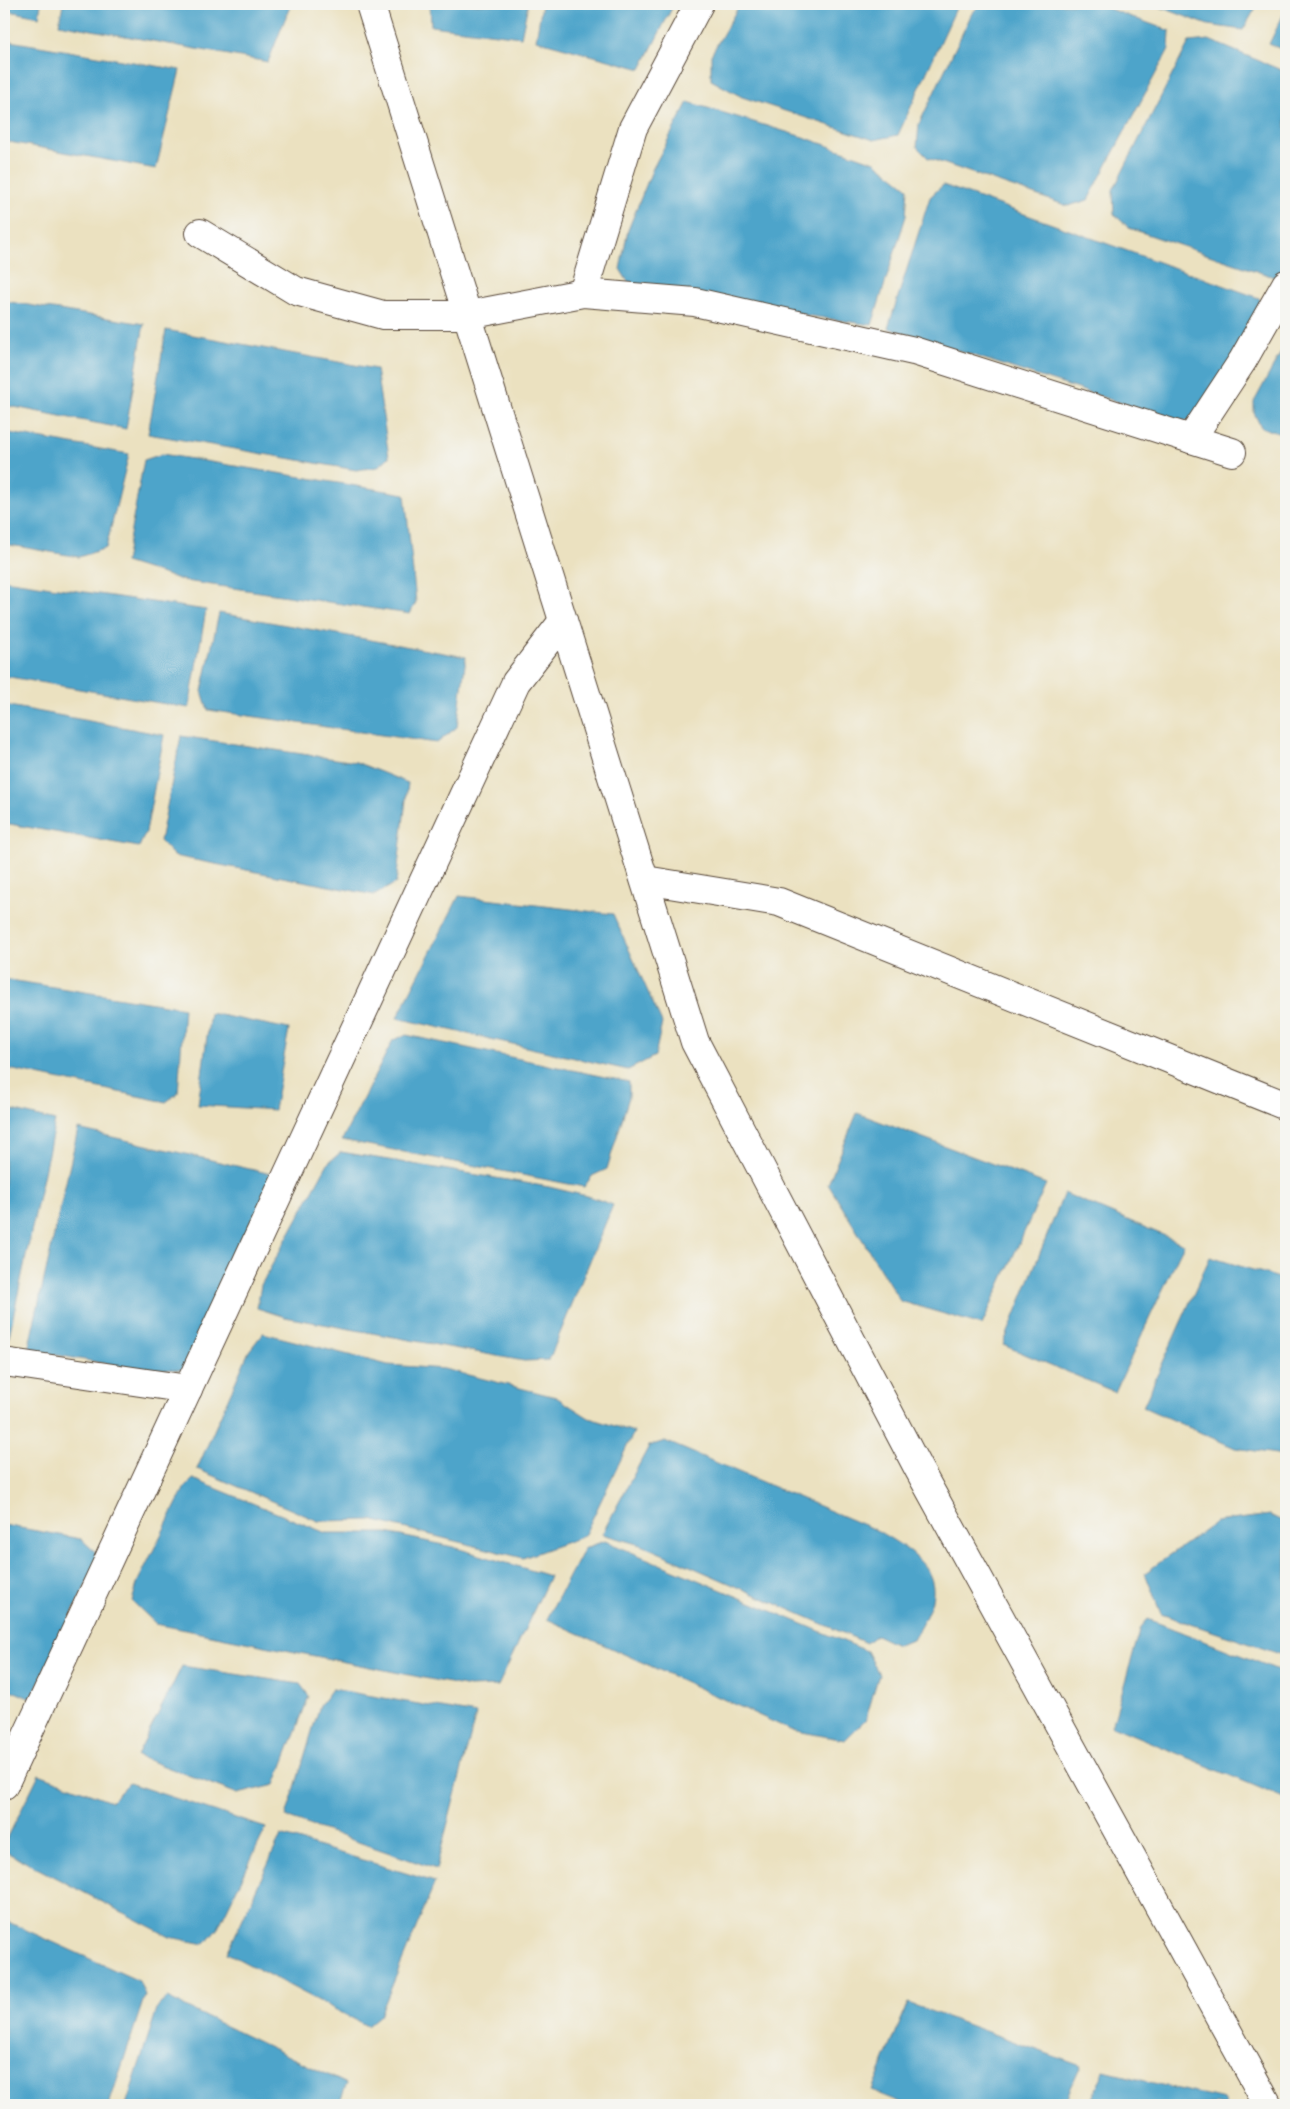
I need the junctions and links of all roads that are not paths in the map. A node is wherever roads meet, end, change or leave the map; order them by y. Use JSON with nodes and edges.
{"nodes":[{"id":1,"x":370,"y":4,"type":"edge"},
{"id":2,"x":699,"y":4,"type":"edge"},
{"id":3,"x":200,"y":233,"type":"dead end"},
{"id":4,"x":1286,"y":284,"type":"edge"},
{"id":5,"x":583,"y":293,"type":"junction"},
{"id":6,"x":468,"y":314,"type":"junction"},
{"id":7,"x":1191,"y":439,"type":"junction"},
{"id":8,"x":1232,"y":452,"type":"dead end"},
{"id":9,"x":563,"y":621,"type":"junction"},
{"id":10,"x":645,"y":880,"type":"junction"},
{"id":11,"x":1286,"y":1106,"type":"edge"},
{"id":12,"x":4,"y":1362,"type":"edge"},
{"id":13,"x":188,"y":1389,"type":"junction"},
{"id":14,"x":4,"y":1785,"type":"edge"},
{"id":15,"x":1268,"y":2105,"type":"edge"}],
"edges":[{"from":1,"to":6,"type":"street"},
{"from":2,"to":5,"type":"street"},
{"from":3,"to":6,"type":"street"},
{"from":4,"to":7,"type":"street"},
{"from":5,"to":6,"type":"street"},
{"from":5,"to":7,"type":"street"},
{"from":6,"to":9,"type":"street"},
{"from":7,"to":8,"type":"street"},
{"from":9,"to":10,"type":"street"},
{"from":9,"to":13,"type":"street"},
{"from":10,"to":11,"type":"street"},
{"from":10,"to":15,"type":"street"},
{"from":12,"to":13,"type":"street"},
{"from":13,"to":14,"type":"street"}]}
